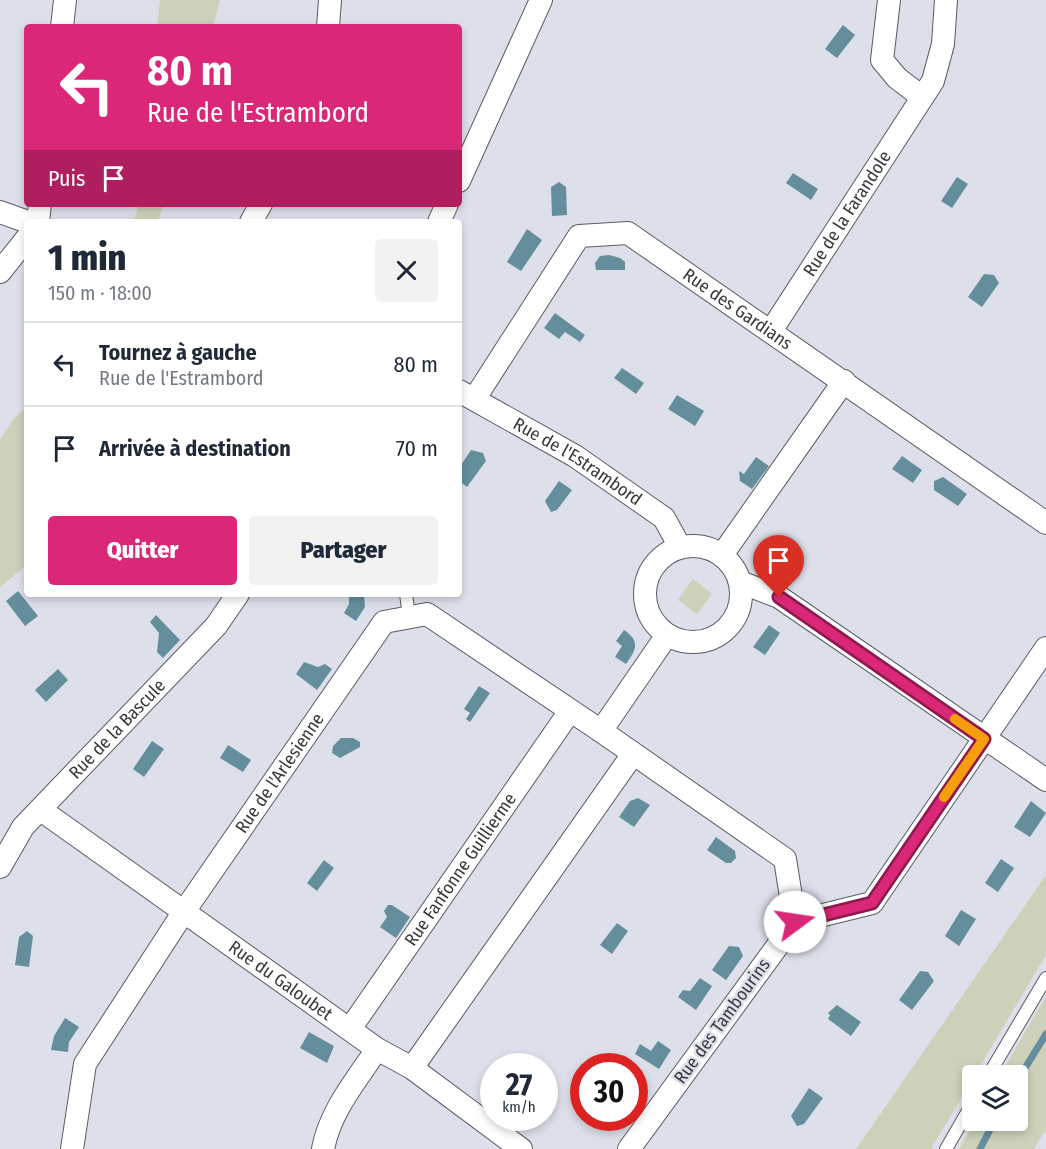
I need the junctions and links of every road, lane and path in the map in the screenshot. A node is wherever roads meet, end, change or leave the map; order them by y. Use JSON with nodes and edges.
{"nodes":[{"id":1,"x":65,"y":0,"type":"edge"},
{"id":2,"x":330,"y":0,"type":"edge"},
{"id":3,"x":541,"y":0,"type":"edge"},
{"id":4,"x":889,"y":0,"type":"edge"},
{"id":5,"x":946,"y":0,"type":"edge"},
{"id":6,"x":62,"y":24,"type":"edge"},
{"id":7,"x":328,"y":24,"type":"edge"},
{"id":8,"x":922,"y":98,"type":"junction"},
{"id":9,"x":462,"y":174,"type":"edge"},
{"id":10,"x":0,"y":212,"type":"edge"},
{"id":11,"x":24,"y":221,"type":"edge"},
{"id":12,"x":24,"y":242,"type":"edge"},
{"id":13,"x":0,"y":272,"type":"edge"},
{"id":14,"x":771,"y":331,"type":"junction"},
{"id":15,"x":844,"y":381,"type":"junction"},
{"id":16,"x":467,"y":394,"type":"edge"},
{"id":17,"x":1046,"y":523,"type":"edge"},
{"id":18,"x":680,"y":547,"type":"junction"},
{"id":19,"x":722,"y":555,"type":"junction"},
{"id":20,"x":740,"y":582,"type":"junction"},
{"id":21,"x":236,"y":597,"type":"edge"},
{"id":22,"x":406,"y":597,"type":"edge"},
{"id":23,"x":409,"y":616,"type":"junction"},
{"id":24,"x":667,"y":635,"type":"junction"},
{"id":25,"x":1046,"y":648,"type":"edge"},
{"id":26,"x":570,"y":711,"type":"junction"},
{"id":27,"x":602,"y":731,"type":"junction"},
{"id":28,"x":984,"y":739,"type":"junction"},
{"id":29,"x":633,"y":754,"type":"junction"},
{"id":30,"x":1046,"y":780,"type":"edge"},
{"id":31,"x":41,"y":810,"type":"junction"},
{"id":32,"x":1,"y":859,"type":"edge"},
{"id":33,"x":183,"y":913,"type":"junction"},
{"id":34,"x":795,"y":922,"type":"junction"},
{"id":35,"x":1046,"y":978,"type":"edge"},
{"id":36,"x":350,"y":1029,"type":"junction"},
{"id":37,"x":377,"y":1049,"type":"junction"},
{"id":38,"x":995,"y":1065,"type":"edge"},
{"id":39,"x":412,"y":1068,"type":"junction"},
{"id":40,"x":962,"y":1121,"type":"edge"},
{"id":41,"x":72,"y":1149,"type":"edge"},
{"id":42,"x":323,"y":1149,"type":"edge"},
{"id":43,"x":521,"y":1149,"type":"edge"},
{"id":44,"x":628,"y":1149,"type":"edge"},
{"id":45,"x":946,"y":1149,"type":"edge"}],
"edges":[{"from":1,"to":6,"type":"street"},
{"from":2,"to":7,"type":"street"},
{"from":3,"to":9,"type":"street"},
{"from":4,"to":8,"type":"street"},
{"from":5,"to":8,"type":"street","name":"Rue de la Farandole"},
{"from":8,"to":14,"type":"street","name":"Rue de la Farandole"},
{"from":10,"to":11,"type":"street"},
{"from":12,"to":13,"type":"street"},
{"from":14,"to":15,"type":"street","name":"Rue des Gardians"},
{"from":14,"to":16,"type":"street","name":"Rue des Gardians"},
{"from":15,"to":17,"type":"street","name":"Rue des Gardians"},
{"from":15,"to":19,"type":"street"},
{"from":16,"to":18,"type":"street","name":"Rue de l'Estrambord"},
{"from":18,"to":19,"type":"street"},
{"from":18,"to":24,"type":"street"},
{"from":19,"to":20,"type":"street"},
{"from":20,"to":24,"type":"street"},
{"from":20,"to":28,"type":"street"},
{"from":21,"to":31,"type":"street","name":"Rue de la Bascule"},
{"from":22,"to":23,"type":"lane"},
{"from":23,"to":26,"type":"street","name":"Rue de l'Arlesienne"},
{"from":23,"to":33,"type":"street","name":"Rue de l'Arlesienne"},
{"from":24,"to":27,"type":"street"},
{"from":25,"to":28,"type":"street"},
{"from":26,"to":27,"type":"street","name":"Rue de l'Arlesienne"},
{"from":26,"to":36,"type":"street","name":"Rue Fanfonne Guillierme"},
{"from":27,"to":29,"type":"street"},
{"from":28,"to":30,"type":"street"},
{"from":28,"to":34,"type":"street"},
{"from":29,"to":34,"type":"street"},
{"from":29,"to":39,"type":"street"},
{"from":31,"to":32,"type":"street","name":"Rue de la Bascule"},
{"from":31,"to":33,"type":"street","name":"Rue du Galoubet"},
{"from":33,"to":36,"type":"street","name":"Rue du Galoubet"},
{"from":33,"to":41,"type":"street","name":"Rue de l'Arlesienne"},
{"from":34,"to":44,"type":"street","name":"Rue des Tambourins"},
{"from":35,"to":38,"type":"lane"},
{"from":36,"to":37,"type":"street","name":"Rue du Galoubet"},
{"from":37,"to":39,"type":"street","name":"Rue du Galoubet"},
{"from":37,"to":42,"type":"street"},
{"from":39,"to":43,"type":"street","name":"Rue du Galoubet"},
{"from":40,"to":45,"type":"lane"}]}
